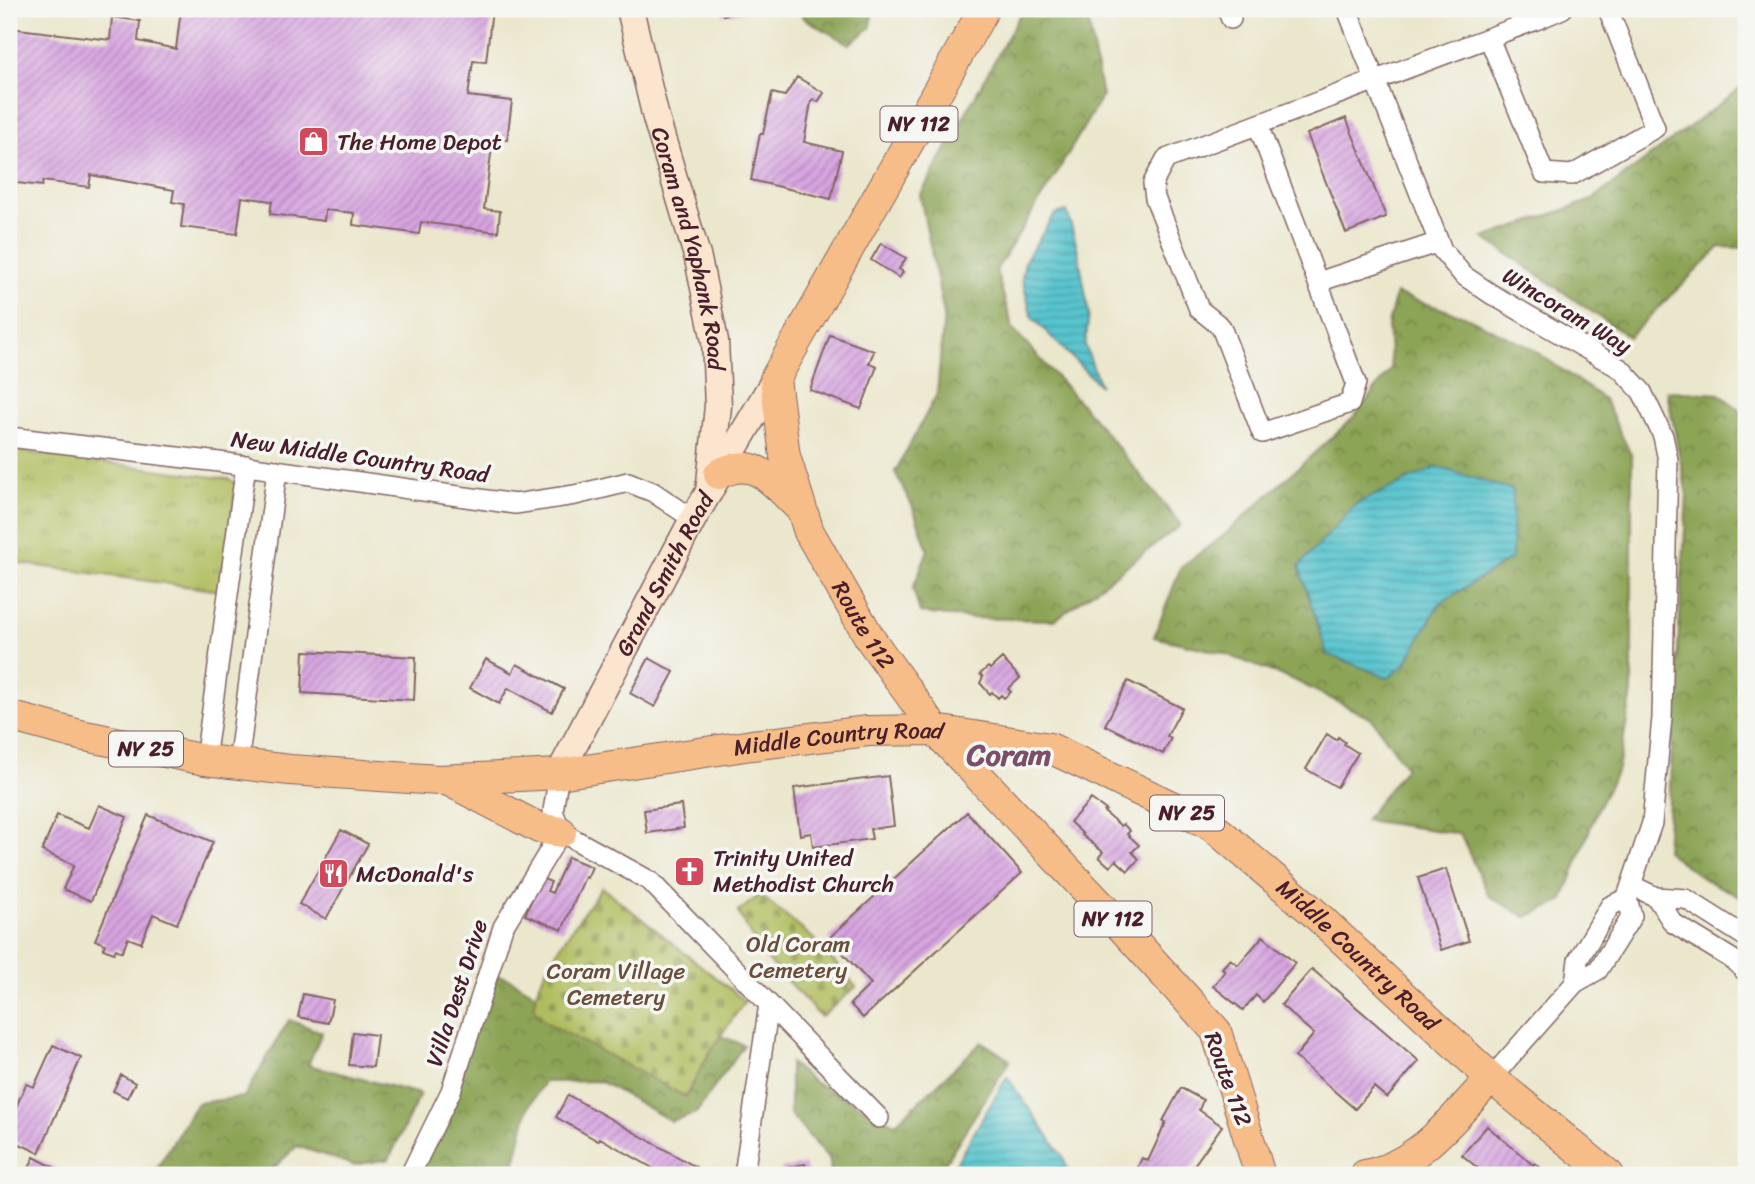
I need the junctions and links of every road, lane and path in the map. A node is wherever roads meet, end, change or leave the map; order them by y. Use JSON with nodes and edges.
{"nodes":[{"id":1,"x":630,"y":9,"type":"edge"},
{"id":2,"x":984,"y":9,"type":"edge"},
{"id":3,"x":1347,"y":9,"type":"edge"},
{"id":4,"x":1562,"y":9,"type":"edge"},
{"id":5,"x":1608,"y":9,"type":"edge"},
{"id":6,"x":1540,"y":13,"type":"edge"},
{"id":7,"x":1489,"y":38,"type":"junction"},
{"id":8,"x":1375,"y":81,"type":"junction"},
{"id":9,"x":1258,"y":125,"type":"junction"},
{"id":10,"x":1438,"y":242,"type":"junction"},
{"id":11,"x":1318,"y":282,"type":"junction"},
{"id":12,"x":775,"y":379,"type":"junction"},
{"id":13,"x":9,"y":437,"type":"edge"},
{"id":14,"x":246,"y":466,"type":"junction"},
{"id":15,"x":277,"y":470,"type":"junction"},
{"id":16,"x":714,"y":483,"type":"junction"},
{"id":17,"x":802,"y":510,"type":"junction"},
{"id":18,"x":693,"y":519,"type":"junction"},
{"id":19,"x":9,"y":716,"type":"edge"},
{"id":20,"x":935,"y":730,"type":"junction"},
{"id":21,"x":205,"y":760,"type":"junction"},
{"id":22,"x":238,"y":764,"type":"junction"},
{"id":23,"x":559,"y":774,"type":"junction"},
{"id":24,"x":447,"y":780,"type":"junction"},
{"id":25,"x":561,"y":832,"type":"junction"},
{"id":26,"x":1629,"y":892,"type":"junction"},
{"id":27,"x":1656,"y":897,"type":"junction"},
{"id":28,"x":1746,"y":937,"type":"edge"},
{"id":29,"x":1746,"y":972,"type":"edge"},
{"id":30,"x":769,"y":1004,"type":"junction"},
{"id":31,"x":1491,"y":1077,"type":"junction"},
{"id":32,"x":879,"y":1118,"type":"dead end"},
{"id":33,"x":410,"y":1175,"type":"edge"},
{"id":34,"x":744,"y":1175,"type":"edge"},
{"id":35,"x":1260,"y":1175,"type":"edge"},
{"id":36,"x":1365,"y":1175,"type":"edge"},
{"id":37,"x":1609,"y":1175,"type":"edge"}],
"edges":[{"from":1,"to":16,"type":"main road","name":"Coram and Yaphank Road"},
{"from":2,"to":12,"type":"main road","number":"NY 112"},
{"from":3,"to":8,"type":"street","name":"Wincoram Way"},
{"from":4,"to":6,"type":"street"},
{"from":5,"to":7,"type":"street"},
{"from":6,"to":7,"type":"street"},
{"from":7,"to":8,"type":"street"},
{"from":8,"to":9,"type":"street"},
{"from":8,"to":10,"type":"street","name":"Wincoram Way"},
{"from":9,"to":11,"type":"street"},
{"from":9,"to":11,"type":"street"},
{"from":10,"to":11,"type":"street"},
{"from":10,"to":26,"type":"street","name":"Wincoram Way"},
{"from":12,"to":16,"type":"main road","name":"Grand Smith Road"},
{"from":12,"to":17,"type":"main road","name":"Route 112","number":"NY 112"},
{"from":13,"to":14,"type":"street","name":"New Middle Country Road"},
{"from":14,"to":15,"type":"street","name":"New Middle Country Road"},
{"from":14,"to":21,"type":"street"},
{"from":15,"to":18,"type":"street","name":"New Middle Country Road"},
{"from":15,"to":22,"type":"street"},
{"from":16,"to":17,"type":"main road"},
{"from":16,"to":18,"type":"main road","name":"Grand Smith Road"},
{"from":17,"to":20,"type":"main road","name":"Route 112","number":"NY 112"},
{"from":18,"to":23,"type":"main road","name":"Grand Smith Road"},
{"from":19,"to":21,"type":"main road","name":"Middle Country Road","number":"NY 25"},
{"from":20,"to":23,"type":"main road","name":"Middle Country Road","number":"NY 25"},
{"from":20,"to":31,"type":"main road","name":"Middle Country Road","number":"NY 25"},
{"from":20,"to":35,"type":"main road","name":"Route 112","number":"NY 112"},
{"from":21,"to":22,"type":"main road","name":"Middle Country Road","number":"NY 25"},
{"from":22,"to":24,"type":"main road","name":"Middle Country Road","number":"NY 25"},
{"from":23,"to":24,"type":"main road","name":"Middle Country Road","number":"NY 25"},
{"from":23,"to":25,"type":"street"},
{"from":24,"to":25,"type":"main road"},
{"from":25,"to":30,"type":"street"},
{"from":25,"to":33,"type":"street","name":"Villa Dest Drive"},
{"from":26,"to":27,"type":"street"},
{"from":26,"to":31,"type":"street","name":"Wincoram Way"},
{"from":27,"to":28,"type":"street"},
{"from":27,"to":29,"type":"street"},
{"from":30,"to":32,"type":"street"},
{"from":30,"to":34,"type":"street"},
{"from":31,"to":36,"type":"main road"},
{"from":31,"to":37,"type":"main road","name":"Middle Country Road","number":"NY 25"}]}
